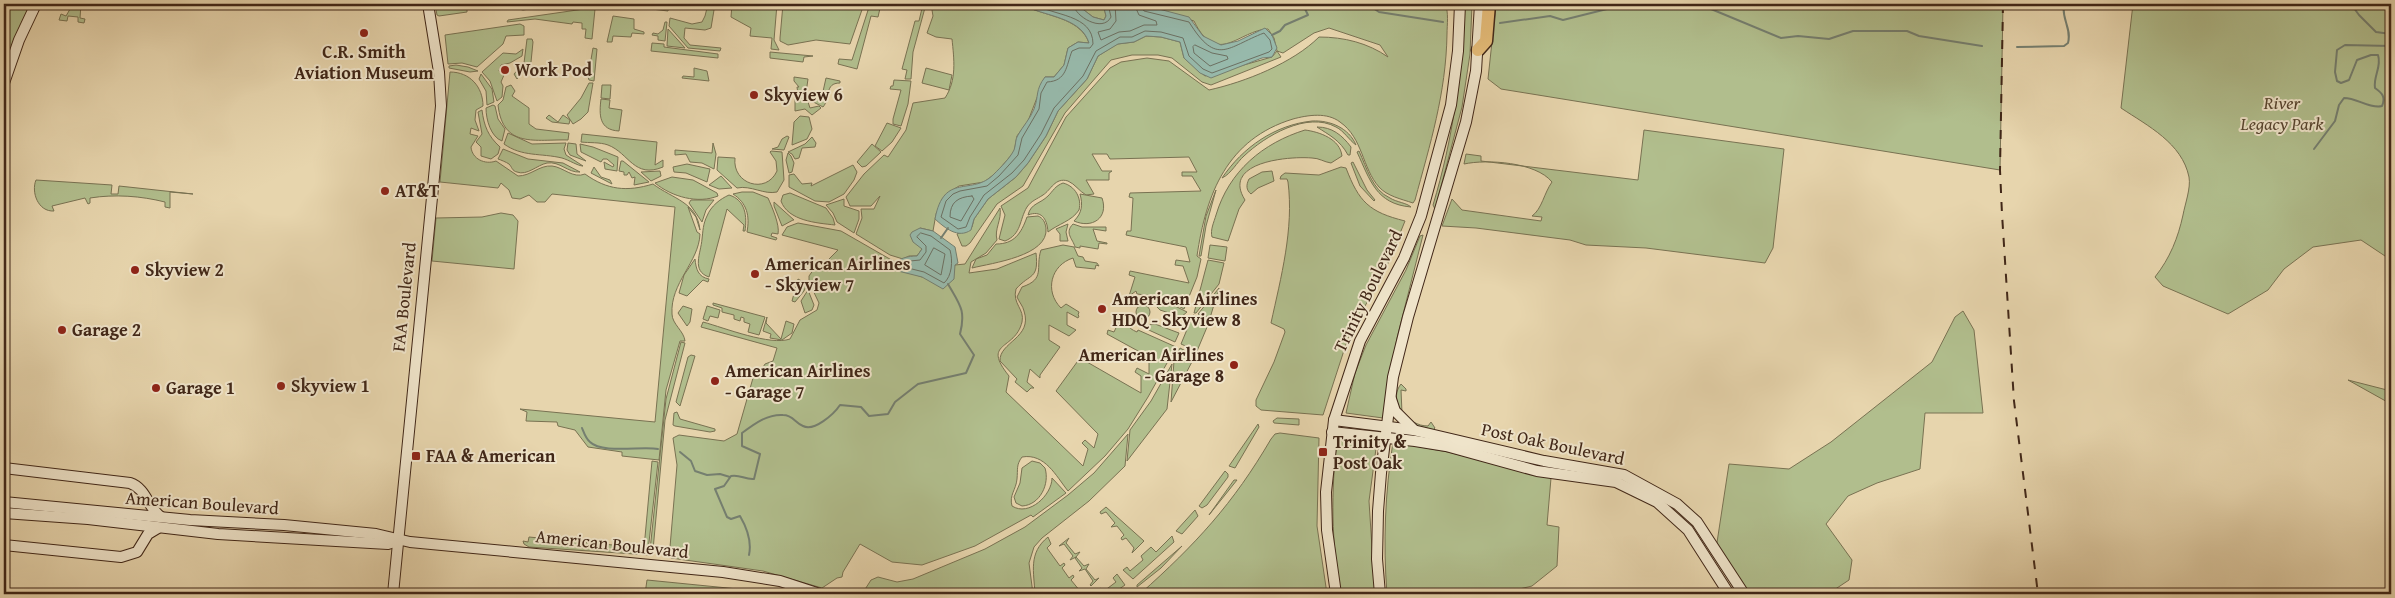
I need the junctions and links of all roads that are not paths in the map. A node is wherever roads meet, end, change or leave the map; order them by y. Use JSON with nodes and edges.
{"nodes":[{"id":1,"x":36,"y":4,"type":"edge"},
{"id":2,"x":428,"y":4,"type":"edge"},
{"id":3,"x":1456,"y":4,"type":"edge"},
{"id":4,"x":1460,"y":4,"type":"edge"},
{"id":5,"x":1480,"y":4,"type":"edge"},
{"id":6,"x":1489,"y":4,"type":"edge"},
{"id":7,"x":1459,"y":21,"type":"junction"},
{"id":8,"x":1478,"y":50,"type":"junction"},
{"id":9,"x":4,"y":83,"type":"edge"},
{"id":10,"x":1390,"y":396,"type":"junction"},
{"id":11,"x":1334,"y":420,"type":"junction"},
{"id":12,"x":1413,"y":430,"type":"junction"},
{"id":13,"x":1386,"y":431,"type":"junction"},
{"id":14,"x":1332,"y":432,"type":"junction"},
{"id":15,"x":1462,"y":440,"type":"junction"},
{"id":16,"x":1448,"y":447,"type":"junction"},
{"id":17,"x":1469,"y":453,"type":"junction"},
{"id":18,"x":4,"y":468,"type":"edge"},
{"id":19,"x":1623,"y":480,"type":"junction"},
{"id":20,"x":147,"y":498,"type":"junction"},
{"id":21,"x":4,"y":502,"type":"edge"},
{"id":22,"x":4,"y":513,"type":"edge"},
{"id":23,"x":160,"y":517,"type":"junction"},
{"id":24,"x":127,"y":519,"type":"junction"},
{"id":25,"x":158,"y":528,"type":"junction"},
{"id":26,"x":398,"y":541,"type":"junction"},
{"id":27,"x":142,"y":544,"type":"junction"},
{"id":28,"x":4,"y":545,"type":"edge"},
{"id":29,"x":393,"y":594,"type":"edge"},
{"id":30,"x":820,"y":594,"type":"edge"},
{"id":31,"x":1336,"y":594,"type":"edge"},
{"id":32,"x":1380,"y":594,"type":"edge"},
{"id":33,"x":1729,"y":594,"type":"edge"},
{"id":34,"x":1744,"y":594,"type":"edge"}],
"edges":[{"from":1,"to":9,"type":"street"},
{"from":2,"to":26,"type":"street","name":"FAA Boulevard"},
{"from":3,"to":7,"type":"street"},
{"from":4,"to":7,"type":"street","name":"Trinity Boulevard"},
{"from":5,"to":8,"type":"street","name":"Trinity Boulevard"},
{"from":6,"to":8,"type":"highway"},
{"from":7,"to":11,"type":"street","name":"Trinity Boulevard"},
{"from":8,"to":10,"type":"street","name":"Trinity Boulevard"},
{"from":10,"to":12,"type":"street"},
{"from":10,"to":13,"type":"street","name":"Trinity Boulevard"},
{"from":11,"to":13,"type":"street","name":"Post Oak Boulevard"},
{"from":11,"to":14,"type":"street","name":"Trinity Boulevard"},
{"from":12,"to":13,"type":"street","name":"Post Oak Boulevard"},
{"from":12,"to":15,"type":"street","name":"Post Oak Boulevard"},
{"from":13,"to":14,"type":"street","name":"Post Oak Boulevard"},
{"from":13,"to":16,"type":"street","name":"Post Oak Boulevard"},
{"from":13,"to":32,"type":"street","name":"Trinity Boulevard"},
{"from":14,"to":31,"type":"street","name":"Trinity Boulevard"},
{"from":15,"to":16,"type":"street"},
{"from":15,"to":17,"type":"street"},
{"from":15,"to":19,"type":"street","name":"Post Oak Boulevard"},
{"from":16,"to":17,"type":"street","name":"Post Oak Boulevard"},
{"from":17,"to":19,"type":"street","name":"Post Oak Boulevard"},
{"from":18,"to":20,"type":"street"},
{"from":19,"to":33,"type":"street","name":"Post Oak Boulevard"},
{"from":19,"to":34,"type":"street","name":"Post Oak Boulevard"},
{"from":20,"to":23,"type":"street"},
{"from":20,"to":24,"type":"street"},
{"from":21,"to":24,"type":"street","name":"American Boulevard"},
{"from":22,"to":24,"type":"street","name":"American Boulevard"},
{"from":23,"to":24,"type":"street","name":"American Boulevard"},
{"from":23,"to":26,"type":"street","name":"American Boulevard"},
{"from":24,"to":25,"type":"street","name":"American Boulevard"},
{"from":24,"to":27,"type":"street"},
{"from":25,"to":26,"type":"street","name":"American Boulevard"},
{"from":25,"to":27,"type":"street"},
{"from":26,"to":29,"type":"street","name":"FAA Boulevard"},
{"from":26,"to":30,"type":"street","name":"American Boulevard"},
{"from":27,"to":28,"type":"street"}]}
